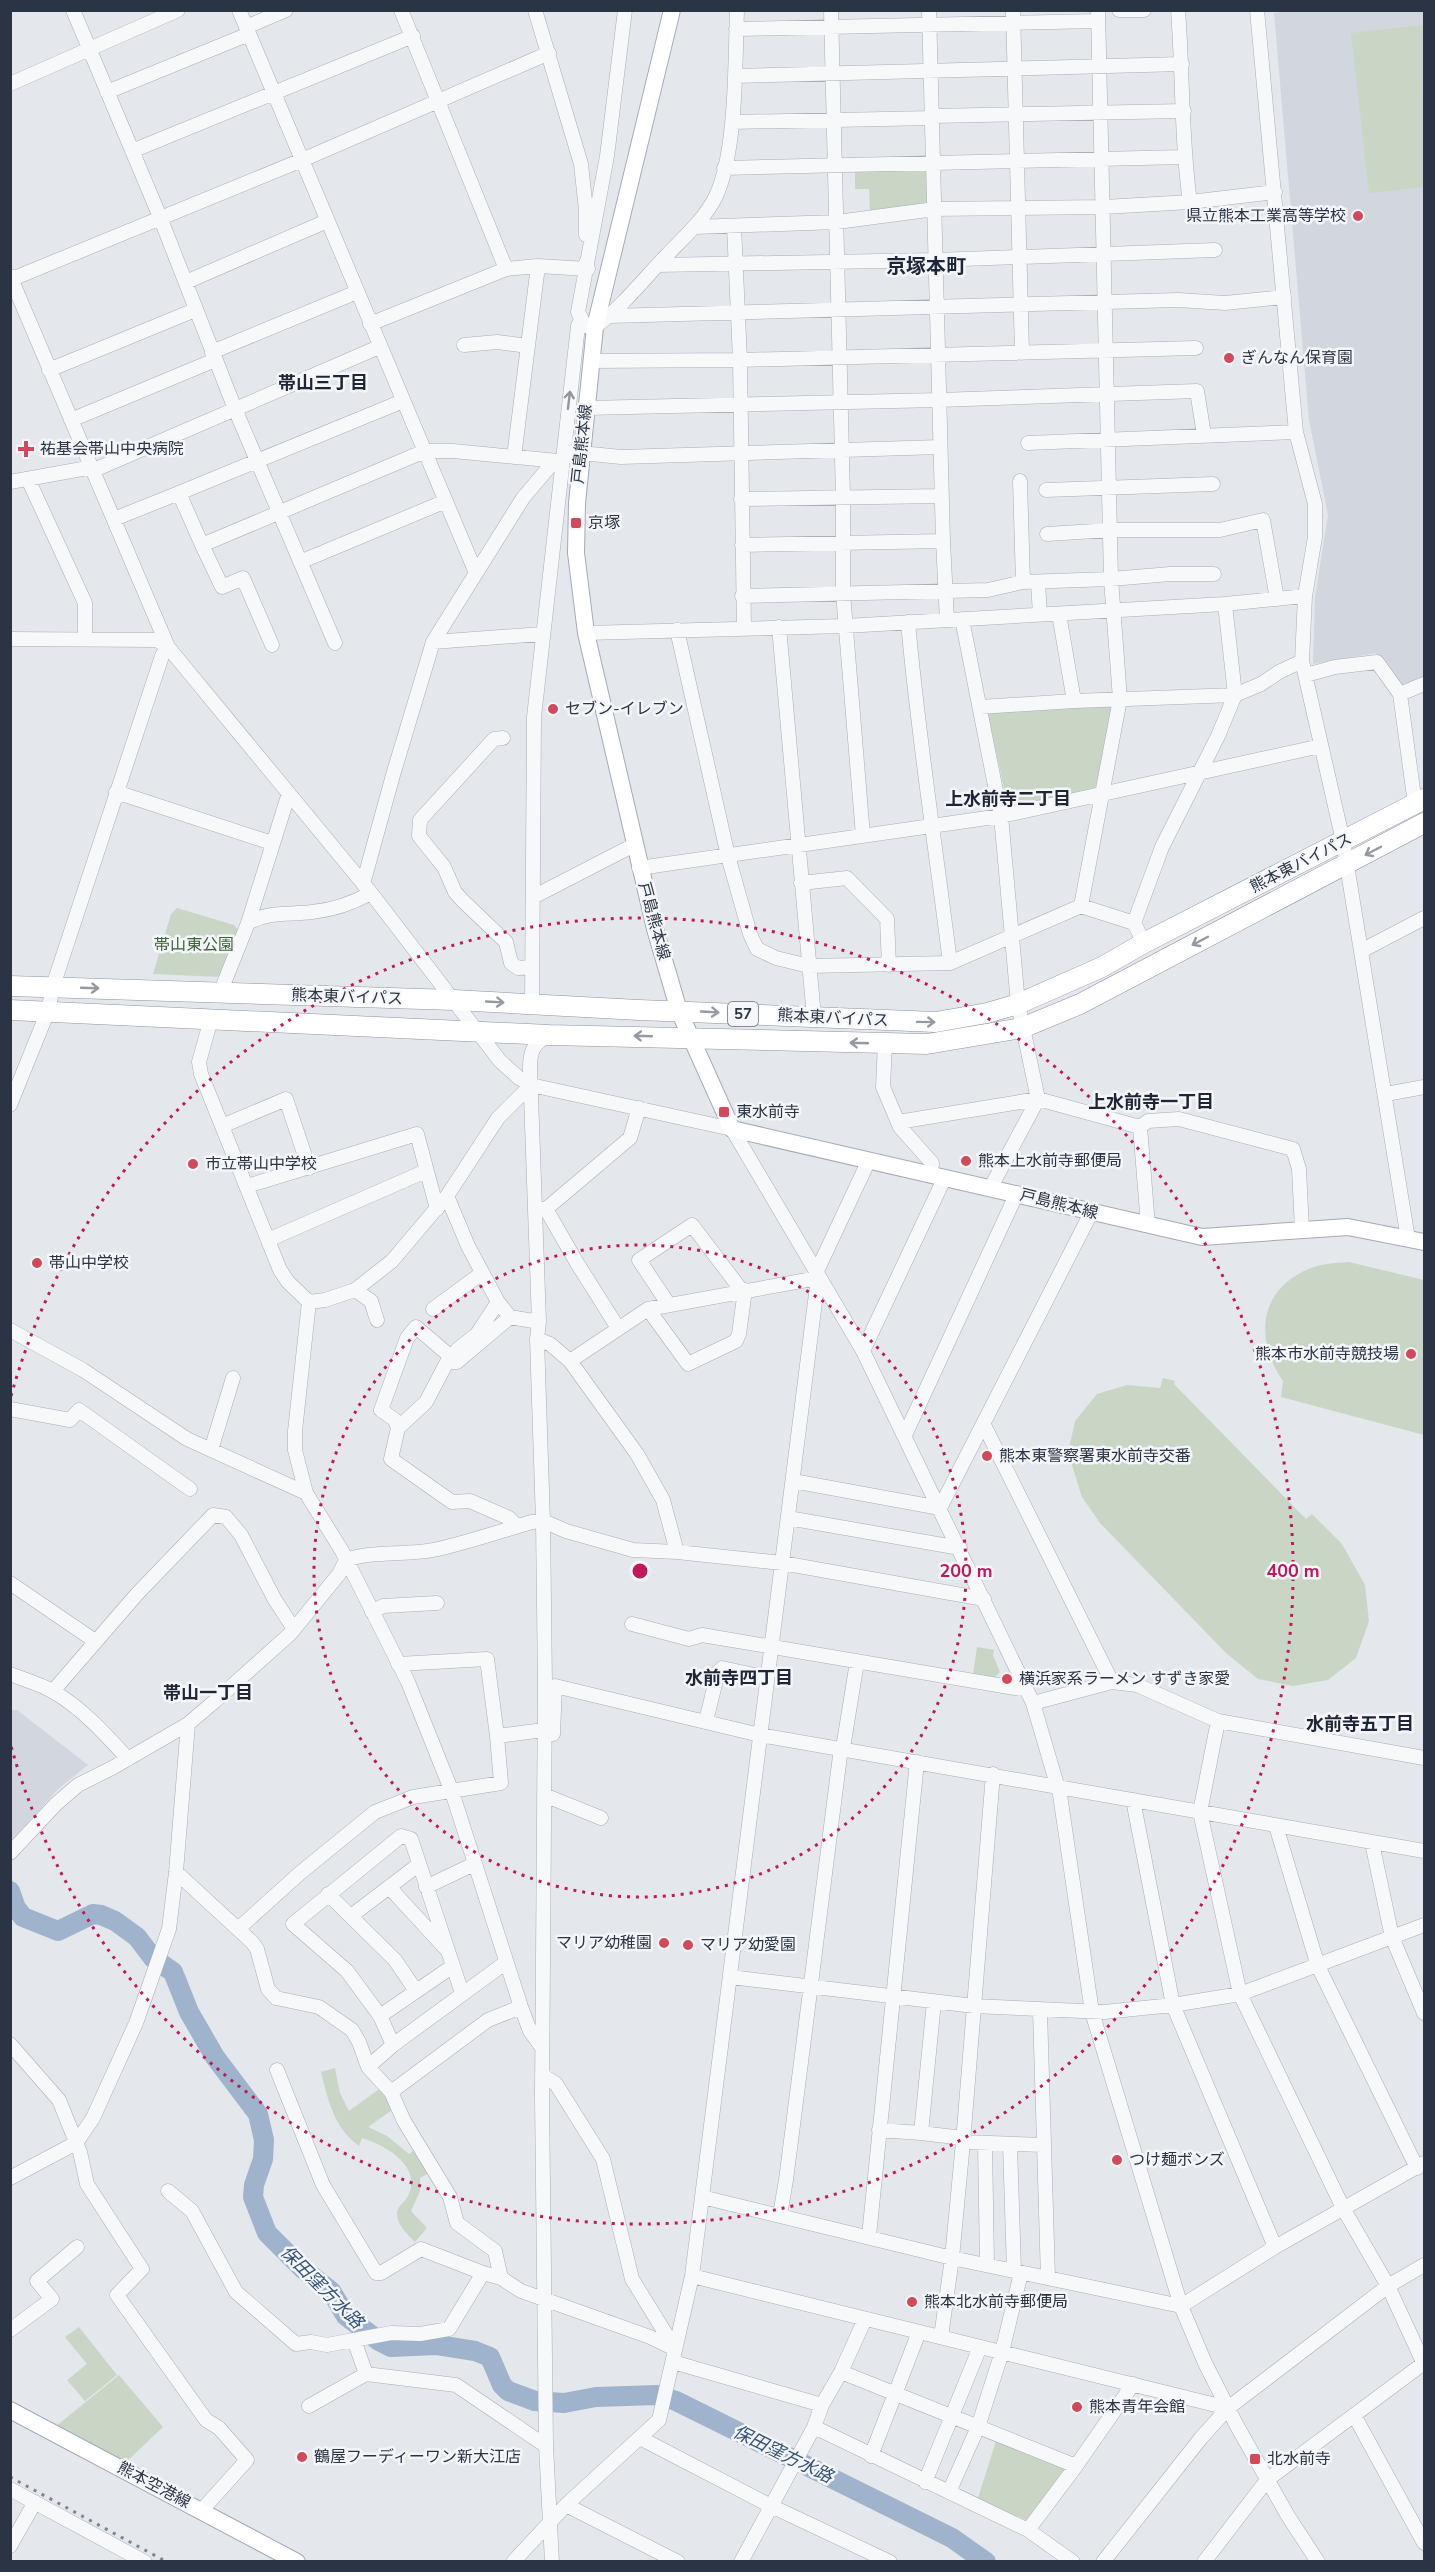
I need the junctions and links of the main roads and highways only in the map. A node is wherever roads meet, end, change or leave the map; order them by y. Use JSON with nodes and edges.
{"nodes":[{"id":1,"x":672,"y":10,"type":"edge"},
{"id":2,"x":1420,"y":802,"type":"edge"},
{"id":3,"x":1425,"y":824,"type":"edge"},
{"id":4,"x":10,"y":986,"type":"edge"},
{"id":5,"x":10,"y":1010,"type":"edge"},
{"id":6,"x":679,"y":1011,"type":"junction"},
{"id":7,"x":690,"y":1037,"type":"junction"},
{"id":8,"x":1416,"y":1240,"type":"edge"},
{"id":9,"x":10,"y":2410,"type":"edge"},
{"id":10,"x":297,"y":2562,"type":"edge"}],
"edges":[{"from":1,"to":6,"type":"main road","name":"戸島熊本線"},
{"from":6,"to":2,"type":"highway","name":"熊本東バイパス","number":"57","one_way":true},
{"from":3,"to":7,"type":"highway","name":"熊本東バイパス","number":"57","one_way":true},
{"from":4,"to":6,"type":"highway","name":"熊本東バイパス","number":"57","one_way":true},
{"from":7,"to":5,"type":"highway","name":"熊本東バイパス","number":"57","one_way":true},
{"from":6,"to":7,"type":"main road","name":"戸島熊本線"},
{"from":7,"to":8,"type":"main road","name":"戸島熊本線"},
{"from":9,"to":10,"type":"main road","name":"熊本空港線"}]}
